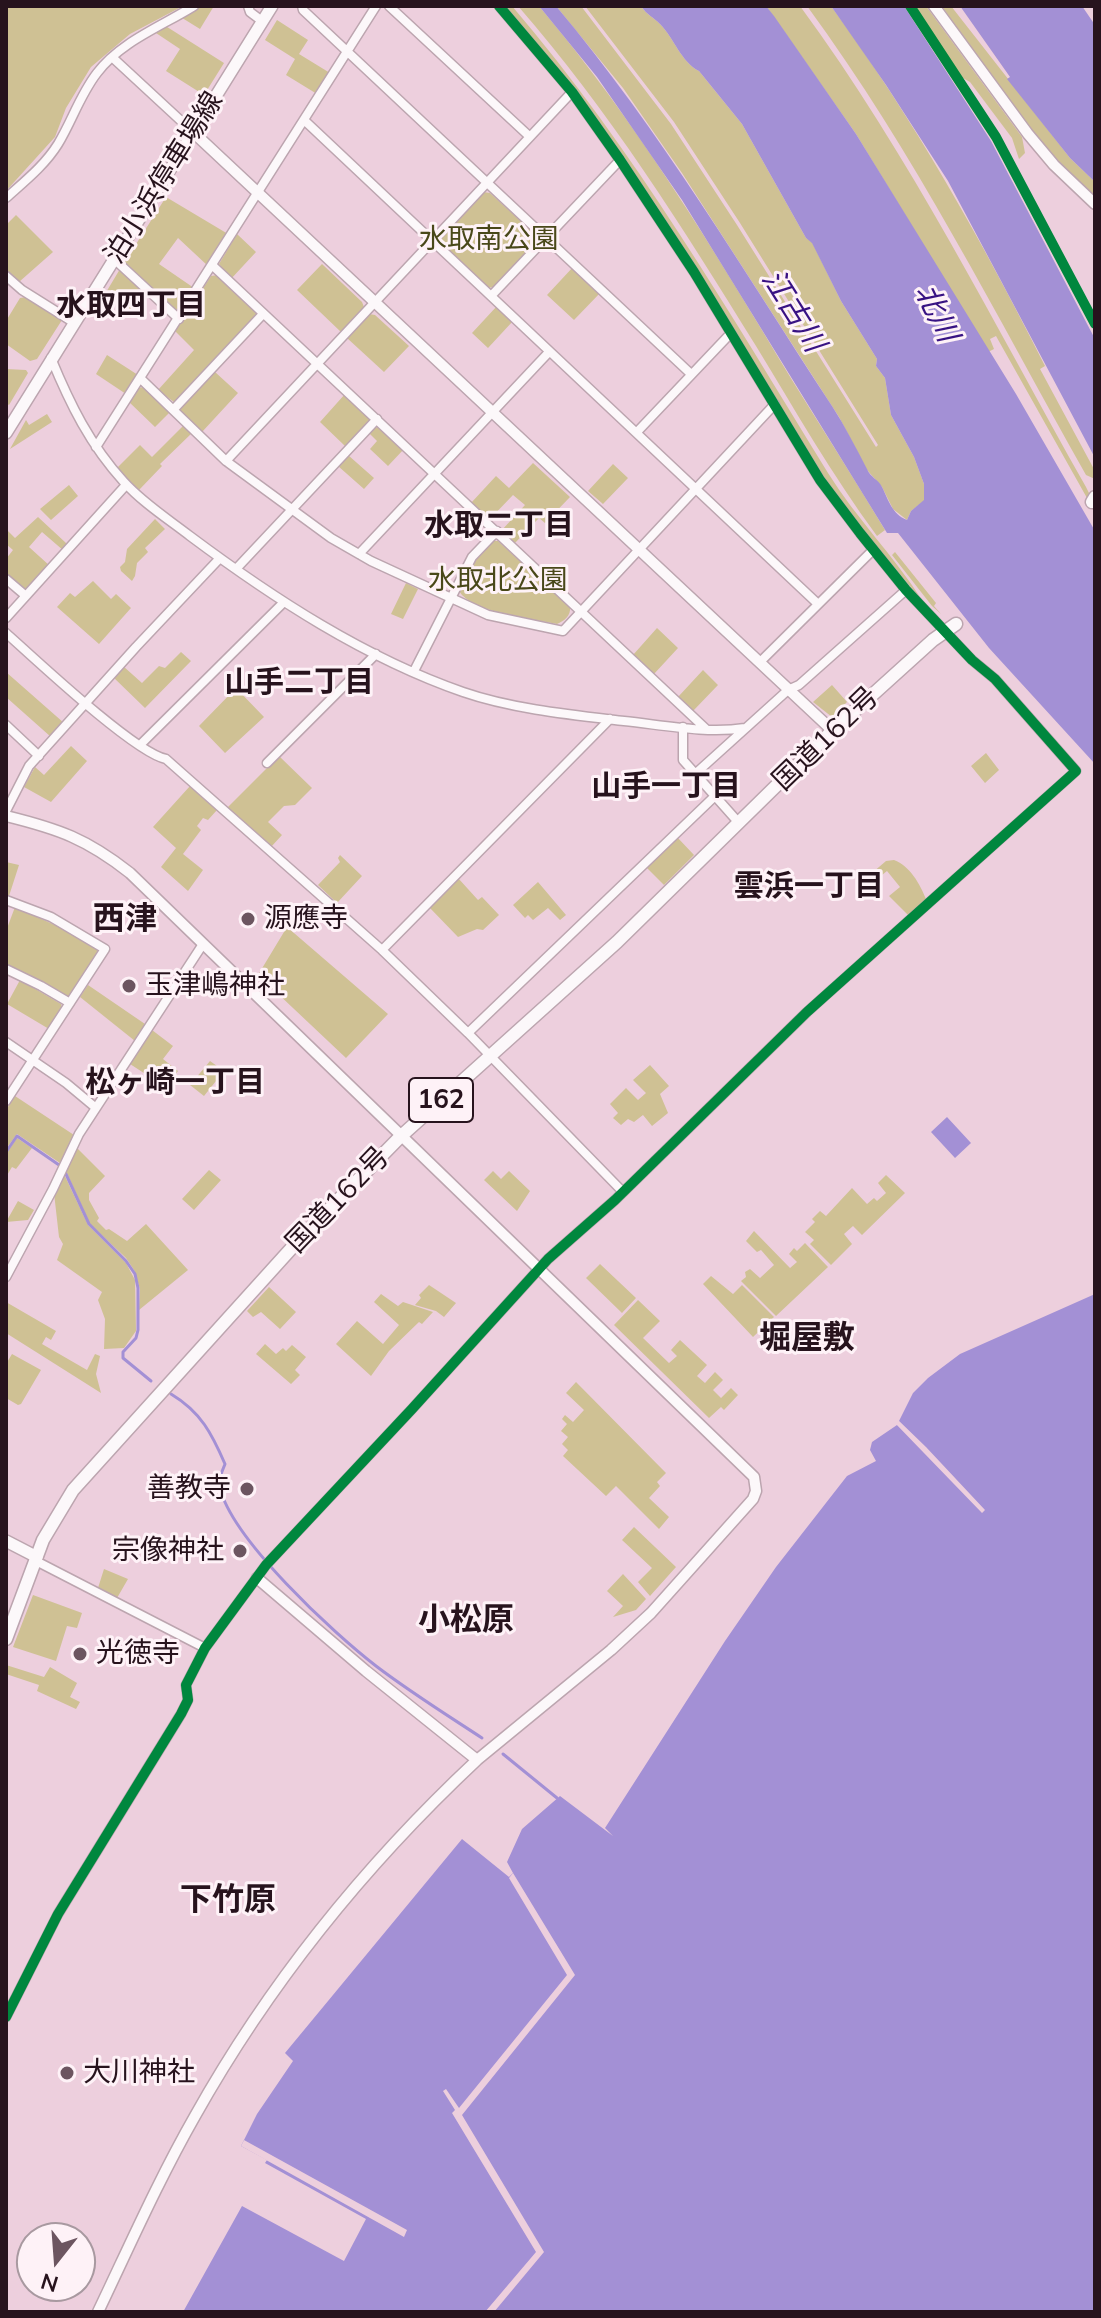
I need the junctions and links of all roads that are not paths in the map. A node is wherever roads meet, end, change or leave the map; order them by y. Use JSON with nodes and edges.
{"nodes":[{"id":1,"x":194,"y":6,"type":"edge"},
{"id":2,"x":248,"y":6,"type":"edge"},
{"id":3,"x":272,"y":6,"type":"edge"},
{"id":4,"x":302,"y":6,"type":"edge"},
{"id":5,"x":376,"y":6,"type":"edge"},
{"id":6,"x":389,"y":6,"type":"edge"},
{"id":7,"x":499,"y":6,"type":"edge"},
{"id":8,"x":934,"y":6,"type":"edge"},
{"id":9,"x":262,"y":21,"type":"junction"},
{"id":10,"x":348,"y":51,"type":"junction"},
{"id":11,"x":113,"y":58,"type":"junction"},
{"id":12,"x":572,"y":92,"type":"junction"},
{"id":13,"x":304,"y":120,"type":"junction"},
{"id":14,"x":193,"y":132,"type":"junction"},
{"id":15,"x":529,"y":136,"type":"junction"},
{"id":16,"x":620,"y":160,"type":"junction"},
{"id":17,"x":487,"y":181,"type":"junction"},
{"id":18,"x":257,"y":192,"type":"junction"},
{"id":19,"x":6,"y":198,"type":"edge"},
{"id":20,"x":1095,"y":204,"type":"edge"},
{"id":21,"x":546,"y":236,"type":"junction"},
{"id":22,"x":433,"y":241,"type":"junction"},
{"id":23,"x":113,"y":258,"type":"junction"},
{"id":24,"x":213,"y":266,"type":"junction"},
{"id":25,"x":6,"y":276,"type":"edge"},
{"id":26,"x":491,"y":296,"type":"junction"},
{"id":27,"x":374,"y":302,"type":"junction"},
{"id":28,"x":263,"y":314,"type":"junction"},
{"id":29,"x":179,"y":319,"type":"junction"},
{"id":30,"x":73,"y":322,"type":"junction"},
{"id":31,"x":731,"y":333,"type":"junction"},
{"id":32,"x":549,"y":352,"type":"junction"},
{"id":33,"x":51,"y":358,"type":"junction"},
{"id":34,"x":317,"y":363,"type":"junction"},
{"id":35,"x":691,"y":374,"type":"junction"},
{"id":36,"x":140,"y":378,"type":"junction"},
{"id":37,"x":775,"y":404,"type":"junction"},
{"id":38,"x":173,"y":410,"type":"junction"},
{"id":39,"x":493,"y":412,"type":"junction"},
{"id":40,"x":377,"y":419,"type":"junction"},
{"id":41,"x":637,"y":432,"type":"junction"},
{"id":42,"x":6,"y":433,"type":"edge"},
{"id":43,"x":96,"y":447,"type":"junction"},
{"id":44,"x":226,"y":461,"type":"junction"},
{"id":45,"x":435,"y":473,"type":"junction"},
{"id":46,"x":126,"y":485,"type":"junction"},
{"id":47,"x":696,"y":488,"type":"junction"},
{"id":48,"x":291,"y":510,"type":"junction"},
{"id":49,"x":497,"y":531,"type":"junction"},
{"id":50,"x":639,"y":550,"type":"junction"},
{"id":51,"x":873,"y":550,"type":"junction"},
{"id":52,"x":359,"y":554,"type":"junction"},
{"id":53,"x":220,"y":558,"type":"junction"},
{"id":54,"x":236,"y":569,"type":"junction"},
{"id":55,"x":6,"y":579,"type":"edge"},
{"id":56,"x":906,"y":590,"type":"junction"},
{"id":57,"x":26,"y":596,"type":"junction"},
{"id":58,"x":451,"y":598,"type":"junction"},
{"id":59,"x":284,"y":602,"type":"junction"},
{"id":60,"x":818,"y":604,"type":"junction"},
{"id":61,"x":582,"y":611,"type":"junction"},
{"id":62,"x":6,"y":618,"type":"edge"},
{"id":63,"x":951,"y":628,"type":"junction"},
{"id":64,"x":6,"y":633,"type":"edge"},
{"id":65,"x":376,"y":654,"type":"junction"},
{"id":66,"x":760,"y":662,"type":"junction"},
{"id":67,"x":414,"y":671,"type":"junction"},
{"id":68,"x":788,"y":690,"type":"junction"},
{"id":69,"x":88,"y":703,"type":"junction"},
{"id":70,"x":610,"y":719,"type":"junction"},
{"id":71,"x":6,"y":725,"type":"edge"},
{"id":72,"x":683,"y":727,"type":"junction"},
{"id":73,"x":745,"y":728,"type":"junction"},
{"id":74,"x":706,"y":729,"type":"junction"},
{"id":75,"x":833,"y":731,"type":"junction"},
{"id":76,"x":140,"y":745,"type":"junction"},
{"id":77,"x":39,"y":756,"type":"junction"},
{"id":78,"x":267,"y":763,"type":"dead end"},
{"id":79,"x":695,"y":774,"type":"junction"},
{"id":80,"x":715,"y":796,"type":"junction"},
{"id":81,"x":6,"y":813,"type":"edge"},
{"id":82,"x":739,"y":823,"type":"junction"},
{"id":83,"x":6,"y":900,"type":"edge"},
{"id":84,"x":203,"y":944,"type":"junction"},
{"id":85,"x":382,"y":950,"type":"junction"},
{"id":86,"x":6,"y":969,"type":"edge"},
{"id":87,"x":70,"y":1003,"type":"junction"},
{"id":88,"x":468,"y":1033,"type":"junction"},
{"id":89,"x":6,"y":1042,"type":"edge"},
{"id":90,"x":490,"y":1055,"type":"junction"},
{"id":91,"x":33,"y":1059,"type":"junction"},
{"id":92,"x":6,"y":1101,"type":"edge"},
{"id":93,"x":96,"y":1108,"type":"junction"},
{"id":94,"x":400,"y":1137,"type":"junction"},
{"id":95,"x":623,"y":1192,"type":"junction"},
{"id":96,"x":538,"y":1269,"type":"junction"},
{"id":97,"x":6,"y":1277,"type":"edge"},
{"id":98,"x":6,"y":1541,"type":"edge"},
{"id":99,"x":36,"y":1559,"type":"junction"},
{"id":100,"x":257,"y":1578,"type":"junction"},
{"id":101,"x":6,"y":1639,"type":"edge"},
{"id":102,"x":205,"y":1648,"type":"junction"},
{"id":103,"x":477,"y":1760,"type":"junction"},
{"id":104,"x":6,"y":2015,"type":"edge"},
{"id":105,"x":98,"y":2312,"type":"edge"}],
"edges":[{"from":1,"to":11,"type":"street"},
{"from":2,"to":9,"type":"street"},
{"from":3,"to":9,"type":"main road","name":"泊小浜停車場線"},
{"from":4,"to":10,"type":"street"},
{"from":5,"to":10,"type":"street"},
{"from":6,"to":15,"type":"street"},
{"from":7,"to":12,"type":"street"},
{"from":8,"to":20,"type":"street"},
{"from":9,"to":14,"type":"main road","name":"泊小浜停車場線"},
{"from":10,"to":13,"type":"street"},
{"from":10,"to":17,"type":"street"},
{"from":11,"to":14,"type":"street"},
{"from":11,"to":19,"type":"street"},
{"from":12,"to":15,"type":"street"},
{"from":12,"to":16,"type":"street"},
{"from":13,"to":18,"type":"street"},
{"from":13,"to":22,"type":"street"},
{"from":14,"to":18,"type":"street"},
{"from":14,"to":23,"type":"main road","name":"泊小浜停車場線"},
{"from":15,"to":17,"type":"street"},
{"from":16,"to":21,"type":"street"},
{"from":16,"to":31,"type":"street"},
{"from":17,"to":21,"type":"street"},
{"from":17,"to":22,"type":"street"},
{"from":18,"to":24,"type":"street"},
{"from":18,"to":27,"type":"street"},
{"from":21,"to":26,"type":"street"},
{"from":21,"to":35,"type":"street"},
{"from":22,"to":26,"type":"street"},
{"from":22,"to":27,"type":"street"},
{"from":23,"to":29,"type":"street"},
{"from":23,"to":30,"type":"main road","name":"泊小浜停車場線"},
{"from":24,"to":28,"type":"street"},
{"from":24,"to":29,"type":"street"},
{"from":25,"to":30,"type":"street"},
{"from":26,"to":32,"type":"street"},
{"from":27,"to":34,"type":"street"},
{"from":27,"to":39,"type":"street"},
{"from":28,"to":34,"type":"street"},
{"from":28,"to":38,"type":"street"},
{"from":29,"to":36,"type":"street"},
{"from":30,"to":33,"type":"main road","name":"泊小浜停車場線"},
{"from":31,"to":35,"type":"street"},
{"from":31,"to":37,"type":"street"},
{"from":32,"to":39,"type":"street"},
{"from":32,"to":41,"type":"street"},
{"from":33,"to":42,"type":"main road","name":"泊小浜停車場線"},
{"from":33,"to":43,"type":"street"},
{"from":34,"to":40,"type":"street"},
{"from":34,"to":44,"type":"street"},
{"from":35,"to":41,"type":"street"},
{"from":36,"to":38,"type":"street"},
{"from":36,"to":43,"type":"street"},
{"from":37,"to":47,"type":"street"},
{"from":37,"to":51,"type":"street"},
{"from":38,"to":44,"type":"street"},
{"from":39,"to":45,"type":"street"},
{"from":39,"to":50,"type":"street"},
{"from":40,"to":45,"type":"street"},
{"from":40,"to":48,"type":"street"},
{"from":41,"to":47,"type":"street"},
{"from":43,"to":46,"type":"street"},
{"from":44,"to":48,"type":"street"},
{"from":45,"to":49,"type":"street"},
{"from":45,"to":52,"type":"street"},
{"from":46,"to":53,"type":"street"},
{"from":46,"to":57,"type":"street"},
{"from":47,"to":50,"type":"street"},
{"from":47,"to":60,"type":"street"},
{"from":48,"to":52,"type":"street"},
{"from":48,"to":54,"type":"street"},
{"from":49,"to":58,"type":"street"},
{"from":49,"to":61,"type":"street"},
{"from":50,"to":61,"type":"street"},
{"from":50,"to":66,"type":"street"},
{"from":51,"to":56,"type":"street"},
{"from":51,"to":60,"type":"street"},
{"from":52,"to":58,"type":"street"},
{"from":53,"to":54,"type":"street"},
{"from":53,"to":69,"type":"street"},
{"from":54,"to":59,"type":"street"},
{"from":55,"to":57,"type":"street"},
{"from":56,"to":63,"type":"street"},
{"from":56,"to":68,"type":"street"},
{"from":57,"to":62,"type":"street"},
{"from":58,"to":61,"type":"street"},
{"from":58,"to":67,"type":"street"},
{"from":59,"to":65,"type":"street"},
{"from":59,"to":76,"type":"street"},
{"from":60,"to":66,"type":"street"},
{"from":61,"to":74,"type":"street"},
{"from":63,"to":75,"type":"highway","name":"国道162号","number":"162"},
{"from":63,"to":95,"type":"street"},
{"from":64,"to":69,"type":"street"},
{"from":65,"to":67,"type":"street"},
{"from":65,"to":78,"type":"street"},
{"from":66,"to":68,"type":"street"},
{"from":67,"to":70,"type":"street"},
{"from":68,"to":73,"type":"street"},
{"from":68,"to":75,"type":"street"},
{"from":69,"to":76,"type":"street"},
{"from":69,"to":77,"type":"street"},
{"from":70,"to":72,"type":"street"},
{"from":70,"to":85,"type":"street"},
{"from":71,"to":77,"type":"street"},
{"from":72,"to":74,"type":"street"},
{"from":72,"to":79,"type":"street"},
{"from":73,"to":74,"type":"street"},
{"from":73,"to":79,"type":"street"},
{"from":75,"to":82,"type":"highway","name":"国道162号","number":"162"},
{"from":76,"to":85,"type":"street"},
{"from":77,"to":81,"type":"street"},
{"from":79,"to":80,"type":"street"},
{"from":80,"to":82,"type":"street"},
{"from":80,"to":88,"type":"street"},
{"from":81,"to":84,"type":"street"},
{"from":82,"to":90,"type":"highway","name":"国道162号","number":"162"},
{"from":83,"to":87,"type":"street"},
{"from":84,"to":93,"type":"street"},
{"from":84,"to":94,"type":"street"},
{"from":85,"to":88,"type":"street"},
{"from":86,"to":87,"type":"street"},
{"from":87,"to":91,"type":"street"},
{"from":88,"to":90,"type":"street"},
{"from":89,"to":91,"type":"street"},
{"from":90,"to":94,"type":"highway","name":"国道162号","number":"162"},
{"from":90,"to":95,"type":"street"},
{"from":91,"to":92,"type":"street"},
{"from":91,"to":93,"type":"street"},
{"from":93,"to":97,"type":"street"},
{"from":94,"to":96,"type":"street"},
{"from":94,"to":99,"type":"highway","name":"国道162号","number":"162"},
{"from":95,"to":96,"type":"street"},
{"from":96,"to":100,"type":"street"},
{"from":96,"to":103,"type":"street"},
{"from":98,"to":99,"type":"main road"},
{"from":99,"to":101,"type":"highway","name":"国道162号","number":"162"},
{"from":99,"to":102,"type":"street"},
{"from":100,"to":102,"type":"street"},
{"from":100,"to":103,"type":"street"},
{"from":102,"to":104,"type":"street"},
{"from":103,"to":105,"type":"street"}]}
